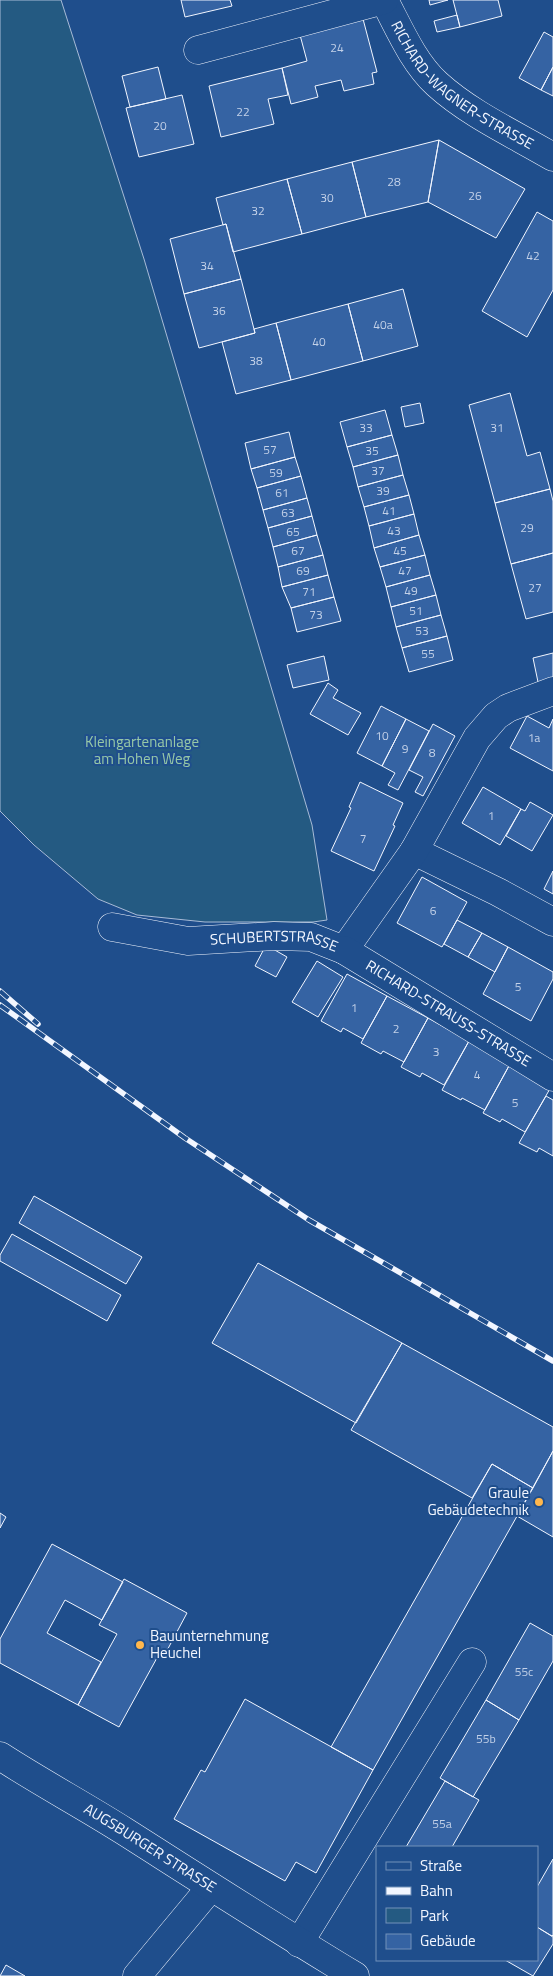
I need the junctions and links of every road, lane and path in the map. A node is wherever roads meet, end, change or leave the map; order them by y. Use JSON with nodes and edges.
{"nodes":[{"id":1,"x":384,"y":0,"type":"edge"},
{"id":2,"x":198,"y":50,"type":"dead end"},
{"id":3,"x":553,"y":157,"type":"edge"},
{"id":4,"x":553,"y":692,"type":"edge"},
{"id":5,"x":414,"y":851,"type":"junction"},
{"id":6,"x":553,"y":922,"type":"edge"},
{"id":7,"x":112,"y":928,"type":"dead end"},
{"id":8,"x":344,"y":950,"type":"junction"},
{"id":9,"x":553,"y":1077,"type":"edge"},
{"id":10,"x":472,"y":1662,"type":"dead end"},
{"id":11,"x":0,"y":1756,"type":"edge"},
{"id":12,"x":211,"y":1887,"type":"junction"},
{"id":13,"x":299,"y":1942,"type":"junction"},
{"id":14,"x":137,"y":1976,"type":"edge"},
{"id":15,"x":356,"y":1976,"type":"edge"}],
"edges":[{"from":1,"to":2,"type":"street","name":"RICHARD-WAGNER-STRASSE"},
{"from":1,"to":3,"type":"street","name":"RICHARD-WAGNER-STRASSE"},
{"from":4,"to":5,"type":"street","name":"SCHUBERTSTRASSE"},
{"from":5,"to":6,"type":"street"},
{"from":5,"to":8,"type":"street","name":"SCHUBERTSTRASSE"},
{"from":7,"to":8,"type":"street","name":"SCHUBERTSTRASSE"},
{"from":8,"to":9,"type":"street","name":"RICHARD-STRAUSS-STRASSE"},
{"from":10,"to":13,"type":"street"},
{"from":11,"to":12,"type":"street","name":"AUGSBURGER STRASSE"},
{"from":12,"to":13,"type":"street","name":"AUGSBURGER STRASSE"},
{"from":12,"to":14,"type":"street"},
{"from":13,"to":15,"type":"street","name":"AUGSBURGER STRASSE"}]}
